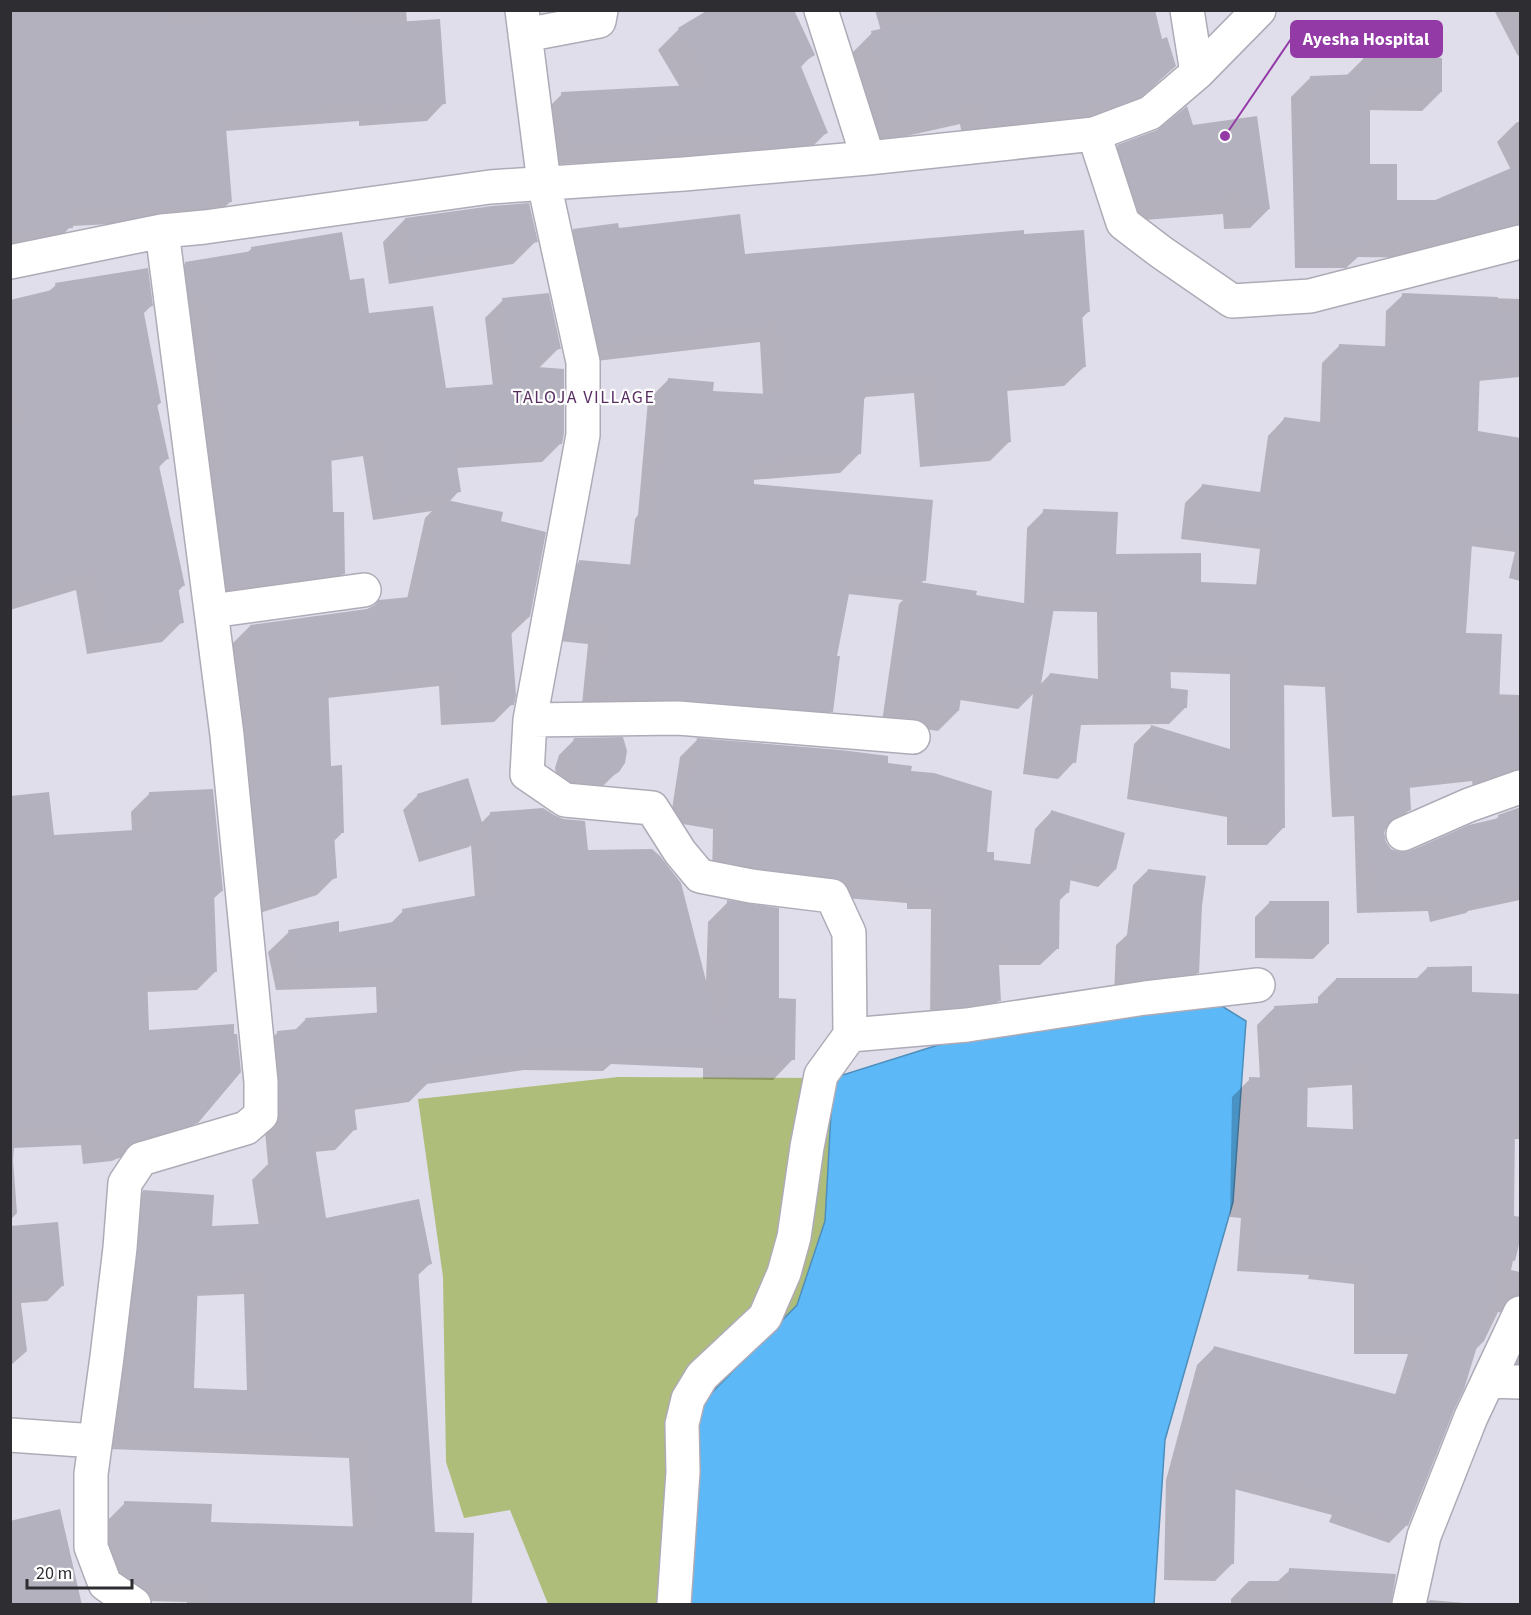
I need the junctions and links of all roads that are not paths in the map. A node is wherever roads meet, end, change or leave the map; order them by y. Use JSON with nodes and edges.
{"nodes":[{"id":1,"x":601,"y":10,"type":"edge"},
{"id":2,"x":820,"y":10,"type":"edge"},
{"id":3,"x":1187,"y":10,"type":"edge"},
{"id":4,"x":1259,"y":10,"type":"edge"},
{"id":5,"x":524,"y":23,"type":"edge"},
{"id":6,"x":1197,"y":73,"type":"junction"},
{"id":7,"x":1094,"y":135,"type":"junction"},
{"id":8,"x":868,"y":158,"type":"junction"},
{"id":9,"x":543,"y":183,"type":"junction"},
{"id":10,"x":162,"y":231,"type":"junction"},
{"id":11,"x":1521,"y":242,"type":"edge"},
{"id":12,"x":10,"y":262,"type":"edge"},
{"id":13,"x":364,"y":590,"type":"dead end"},
{"id":14,"x":211,"y":611,"type":"junction"},
{"id":15,"x":530,"y":720,"type":"junction"},
{"id":16,"x":913,"y":737,"type":"dead end"},
{"id":17,"x":1521,"y":787,"type":"edge"},
{"id":18,"x":1403,"y":834,"type":"dead end"},
{"id":19,"x":1258,"y":985,"type":"dead end"},
{"id":20,"x":850,"y":1035,"type":"junction"},
{"id":21,"x":1521,"y":1313,"type":"edge"},
{"id":22,"x":1488,"y":1381,"type":"junction"},
{"id":23,"x":1521,"y":1382,"type":"edge"},
{"id":24,"x":10,"y":1435,"type":"edge"},
{"id":25,"x":96,"y":1441,"type":"junction"},
{"id":26,"x":134,"y":1605,"type":"edge"},
{"id":27,"x":674,"y":1605,"type":"edge"},
{"id":28,"x":1409,"y":1605,"type":"edge"}],
"edges":[{"from":1,"to":5,"type":"street"},
{"from":2,"to":8,"type":"street"},
{"from":3,"to":6,"type":"street"},
{"from":4,"to":6,"type":"street"},
{"from":5,"to":9,"type":"street"},
{"from":6,"to":7,"type":"street"},
{"from":7,"to":8,"type":"street"},
{"from":7,"to":11,"type":"street"},
{"from":8,"to":9,"type":"street"},
{"from":9,"to":10,"type":"street"},
{"from":9,"to":15,"type":"street"},
{"from":10,"to":12,"type":"street"},
{"from":10,"to":14,"type":"street"},
{"from":13,"to":14,"type":"street"},
{"from":14,"to":25,"type":"street"},
{"from":15,"to":16,"type":"street"},
{"from":15,"to":20,"type":"street"},
{"from":17,"to":18,"type":"street"},
{"from":19,"to":20,"type":"street"},
{"from":20,"to":27,"type":"street"},
{"from":21,"to":22,"type":"street"},
{"from":22,"to":23,"type":"street"},
{"from":22,"to":28,"type":"street"},
{"from":24,"to":25,"type":"street"},
{"from":25,"to":26,"type":"street"}]}
